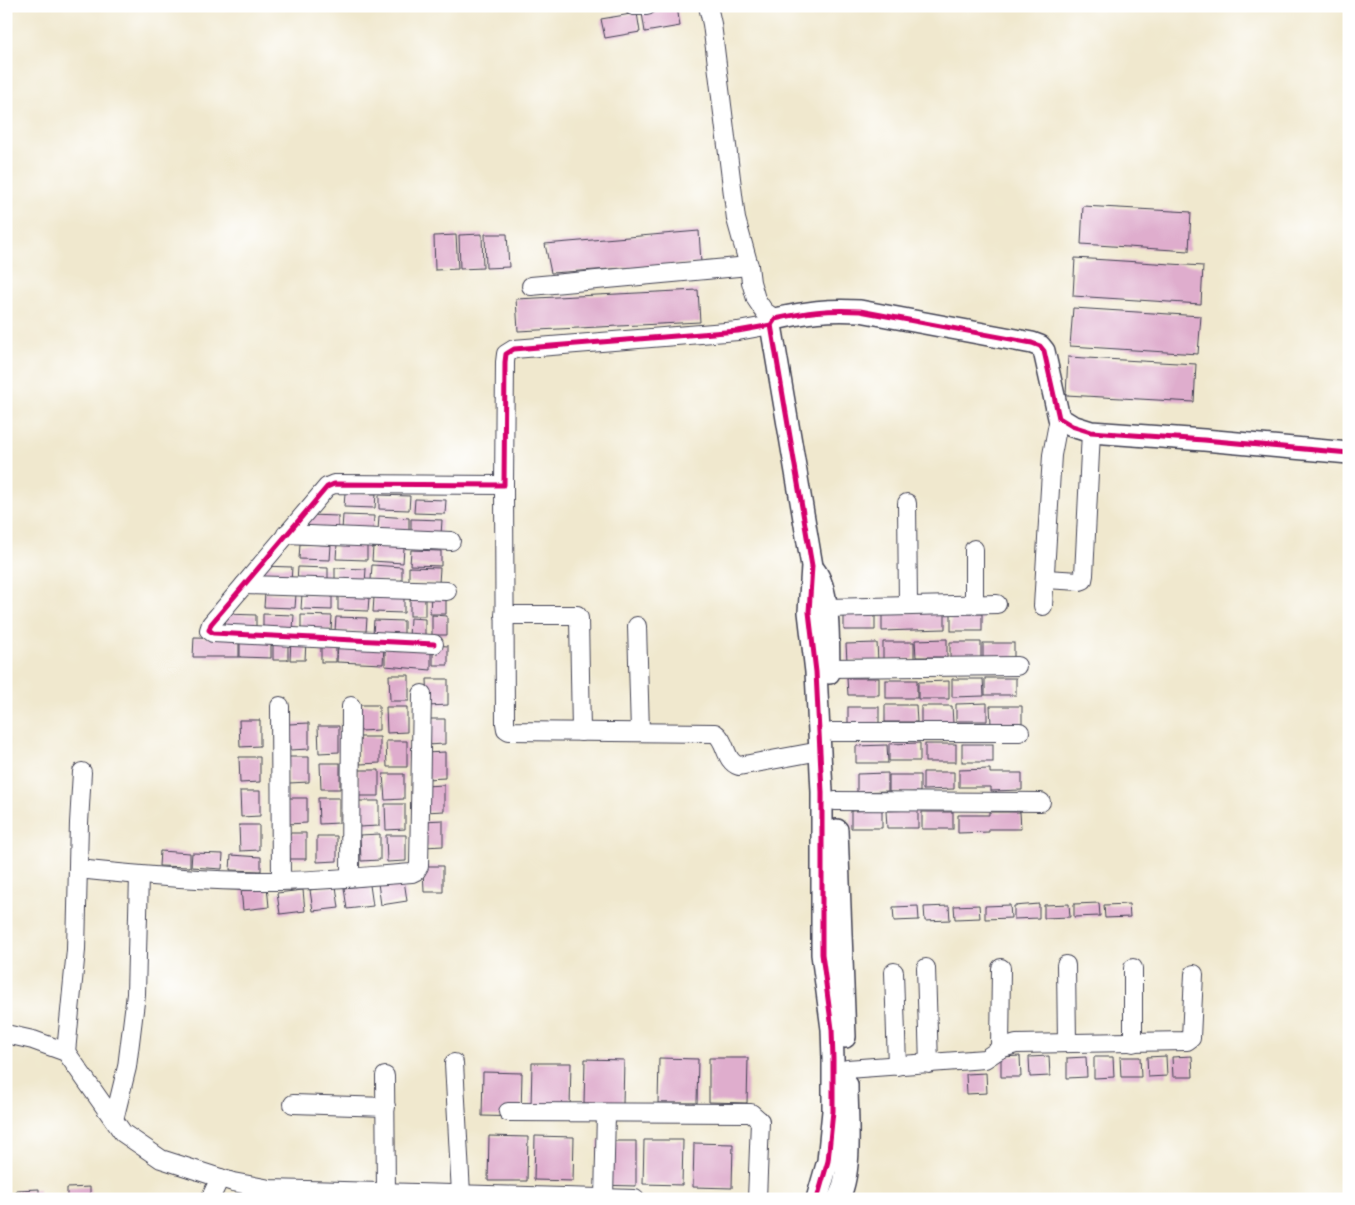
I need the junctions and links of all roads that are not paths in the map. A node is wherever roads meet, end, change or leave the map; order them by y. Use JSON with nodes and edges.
{"nodes":[{"id":1,"x":633,"y":6,"type":"edge"},
{"id":2,"x":646,"y":6,"type":"edge"},
{"id":3,"x":708,"y":6,"type":"edge"},
{"id":4,"x":749,"y":266,"type":"junction"},
{"id":5,"x":531,"y":286,"type":"dead end"},
{"id":6,"x":773,"y":322,"type":"junction"},
{"id":7,"x":1058,"y":418,"type":"junction"},
{"id":8,"x":1091,"y":432,"type":"junction"},
{"id":9,"x":1349,"y":453,"type":"edge"},
{"id":10,"x":504,"y":486,"type":"junction"},
{"id":11,"x":907,"y":503,"type":"dead end"},
{"id":12,"x":286,"y":534,"type":"junction"},
{"id":13,"x":451,"y":541,"type":"dead end"},
{"id":14,"x":974,"y":549,"type":"dead end"},
{"id":15,"x":812,"y":566,"type":"junction"},
{"id":16,"x":1045,"y":579,"type":"junction"},
{"id":17,"x":244,"y":585,"type":"junction"},
{"id":18,"x":447,"y":591,"type":"dead end"},
{"id":19,"x":974,"y":604,"type":"junction"},
{"id":20,"x":997,"y":604,"type":"dead end"},
{"id":21,"x":908,"y":605,"type":"junction"},
{"id":22,"x":1043,"y":606,"type":"dead end"},
{"id":23,"x":826,"y":608,"type":"junction"},
{"id":24,"x":504,"y":615,"type":"junction"},
{"id":25,"x":637,"y":626,"type":"dead end"},
{"id":26,"x":434,"y":644,"type":"dead end"},
{"id":27,"x":1018,"y":666,"type":"dead end"},
{"id":28,"x":829,"y":668,"type":"junction"},
{"id":29,"x":422,"y":694,"type":"dead end"},
{"id":30,"x":280,"y":706,"type":"dead end"},
{"id":31,"x":351,"y":706,"type":"dead end"},
{"id":32,"x":581,"y":732,"type":"junction"},
{"id":33,"x":640,"y":732,"type":"junction"},
{"id":34,"x":832,"y":732,"type":"junction"},
{"id":35,"x":1020,"y":732,"type":"dead end"},
{"id":36,"x":820,"y":751,"type":"junction"},
{"id":37,"x":82,"y":772,"type":"dead end"},
{"id":38,"x":835,"y":801,"type":"junction"},
{"id":39,"x":1041,"y":802,"type":"dead end"},
{"id":40,"x":78,"y":869,"type":"junction"},
{"id":41,"x":139,"y":875,"type":"junction"},
{"id":42,"x":350,"y":877,"type":"junction"},
{"id":43,"x":281,"y":882,"type":"junction"},
{"id":44,"x":1066,"y":965,"type":"dead end"},
{"id":45,"x":926,"y":968,"type":"dead end"},
{"id":46,"x":1001,"y":968,"type":"dead end"},
{"id":47,"x":1133,"y":968,"type":"dead end"},
{"id":48,"x":894,"y":972,"type":"dead end"},
{"id":49,"x":1194,"y":974,"type":"dead end"},
{"id":50,"x":6,"y":1034,"type":"edge"},
{"id":51,"x":1133,"y":1042,"type":"junction"},
{"id":52,"x":1067,"y":1043,"type":"junction"},
{"id":53,"x":1000,"y":1049,"type":"junction"},
{"id":54,"x":66,"y":1052,"type":"junction"},
{"id":55,"x":454,"y":1063,"type":"dead end"},
{"id":56,"x":929,"y":1064,"type":"junction"},
{"id":57,"x":897,"y":1066,"type":"junction"},
{"id":58,"x":847,"y":1069,"type":"junction"},
{"id":59,"x":385,"y":1076,"type":"dead end"},
{"id":60,"x":293,"y":1104,"type":"dead end"},
{"id":61,"x":386,"y":1107,"type":"junction"},
{"id":62,"x":508,"y":1112,"type":"dead end"},
{"id":63,"x":606,"y":1113,"type":"junction"},
{"id":64,"x":114,"y":1120,"type":"junction"},
{"id":65,"x":220,"y":1178,"type":"junction"},
{"id":66,"x":386,"y":1192,"type":"junction"},
{"id":67,"x":270,"y":1194,"type":"edge"},
{"id":68,"x":461,"y":1194,"type":"junction"},
{"id":69,"x":825,"y":1195,"type":"edge"},
{"id":70,"x":604,"y":1198,"type":"edge"},
{"id":71,"x":210,"y":1199,"type":"edge"},
{"id":72,"x":633,"y":1199,"type":"edge"},
{"id":73,"x":757,"y":1199,"type":"edge"}],
"edges":[{"from":1,"to":2,"type":"street"},
{"from":3,"to":4,"type":"street"},
{"from":4,"to":5,"type":"street"},
{"from":4,"to":6,"type":"street"},
{"from":6,"to":7,"type":"street"},
{"from":6,"to":10,"type":"street"},
{"from":6,"to":15,"type":"street"},
{"from":7,"to":8,"type":"street"},
{"from":7,"to":16,"type":"street"},
{"from":8,"to":9,"type":"street"},
{"from":8,"to":16,"type":"street"},
{"from":10,"to":12,"type":"street"},
{"from":10,"to":24,"type":"street"},
{"from":11,"to":21,"type":"street"},
{"from":12,"to":13,"type":"street"},
{"from":12,"to":17,"type":"street"},
{"from":14,"to":19,"type":"street"},
{"from":15,"to":23,"type":"street"},
{"from":15,"to":36,"type":"street"},
{"from":16,"to":22,"type":"street"},
{"from":17,"to":18,"type":"street"},
{"from":17,"to":26,"type":"street"},
{"from":19,"to":20,"type":"street"},
{"from":19,"to":21,"type":"street"},
{"from":21,"to":23,"type":"street"},
{"from":23,"to":28,"type":"street"},
{"from":24,"to":32,"type":"street"},
{"from":24,"to":32,"type":"street"},
{"from":25,"to":33,"type":"street"},
{"from":27,"to":28,"type":"street"},
{"from":28,"to":34,"type":"street"},
{"from":29,"to":42,"type":"street"},
{"from":30,"to":43,"type":"street"},
{"from":31,"to":42,"type":"street"},
{"from":32,"to":33,"type":"street"},
{"from":33,"to":36,"type":"street"},
{"from":34,"to":35,"type":"street"},
{"from":34,"to":38,"type":"street"},
{"from":36,"to":69,"type":"street"},
{"from":37,"to":40,"type":"street"},
{"from":38,"to":39,"type":"street"},
{"from":38,"to":58,"type":"street"},
{"from":40,"to":41,"type":"street"},
{"from":40,"to":54,"type":"street"},
{"from":41,"to":43,"type":"street"},
{"from":41,"to":64,"type":"street"},
{"from":42,"to":43,"type":"street"},
{"from":44,"to":52,"type":"street"},
{"from":45,"to":56,"type":"street"},
{"from":46,"to":53,"type":"street"},
{"from":47,"to":51,"type":"street"},
{"from":48,"to":57,"type":"street"},
{"from":49,"to":51,"type":"street"},
{"from":50,"to":54,"type":"street"},
{"from":51,"to":52,"type":"street"},
{"from":52,"to":53,"type":"street"},
{"from":53,"to":56,"type":"street"},
{"from":54,"to":64,"type":"street"},
{"from":55,"to":68,"type":"street"},
{"from":56,"to":57,"type":"street"},
{"from":57,"to":58,"type":"street"},
{"from":58,"to":69,"type":"street"},
{"from":59,"to":61,"type":"street"},
{"from":60,"to":61,"type":"street"},
{"from":61,"to":66,"type":"street"},
{"from":62,"to":63,"type":"street"},
{"from":63,"to":70,"type":"street"},
{"from":63,"to":73,"type":"street"},
{"from":64,"to":65,"type":"street"},
{"from":65,"to":67,"type":"street"},
{"from":65,"to":71,"type":"street"},
{"from":66,"to":67,"type":"street"},
{"from":66,"to":68,"type":"street"},
{"from":68,"to":70,"type":"street"},
{"from":70,"to":72,"type":"street"}]}
